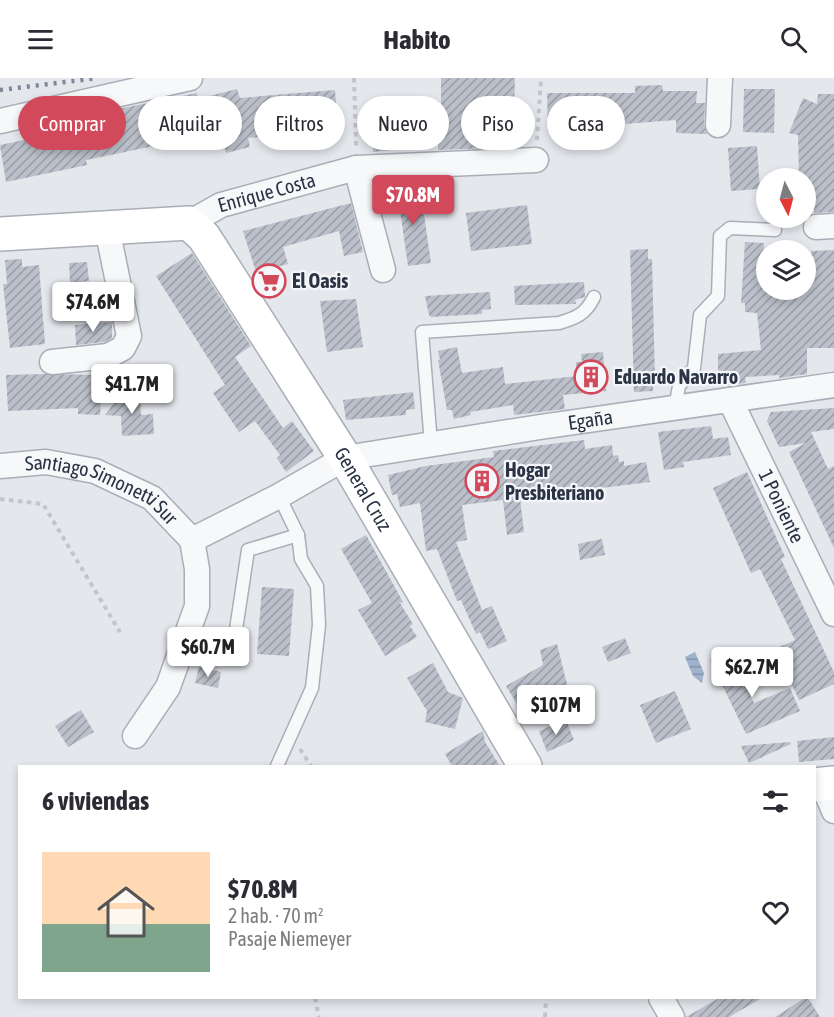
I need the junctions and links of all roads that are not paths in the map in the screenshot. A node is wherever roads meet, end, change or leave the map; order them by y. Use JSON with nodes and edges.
{"nodes":[{"id":1,"x":190,"y":78,"type":"edge"},
{"id":2,"x":720,"y":78,"type":"edge"},
{"id":3,"x":0,"y":121,"type":"edge"},
{"id":4,"x":718,"y":125,"type":"dead end"},
{"id":5,"x":536,"y":160,"type":"road end"},
{"id":6,"x":357,"y":168,"type":"junction"},
{"id":7,"x":189,"y":223,"type":"junction"},
{"id":8,"x":107,"y":228,"type":"junction"},
{"id":9,"x":775,"y":230,"type":"dead end"},
{"id":10,"x":0,"y":234,"type":"edge"},
{"id":11,"x":383,"y":270,"type":"dead end"},
{"id":12,"x":594,"y":297,"type":"dead end"},
{"id":13,"x":52,"y":362,"type":"dead end"},
{"id":14,"x":834,"y":385,"type":"edge"},
{"id":15,"x":730,"y":400,"type":"junction"},
{"id":16,"x":675,"y":408,"type":"junction"},
{"id":17,"x":431,"y":444,"type":"junction"},
{"id":18,"x":345,"y":458,"type":"junction"},
{"id":19,"x":0,"y":466,"type":"edge"},
{"id":20,"x":279,"y":496,"type":"junction"},
{"id":21,"x":298,"y":535,"type":"junction"},
{"id":22,"x":192,"y":540,"type":"junction"},
{"id":23,"x":834,"y":614,"type":"edge"},
{"id":24,"x":232,"y":656,"type":"dead end"},
{"id":25,"x":135,"y":736,"type":"dead end"},
{"id":26,"x":277,"y":765,"type":"edge"},
{"id":27,"x":524,"y":765,"type":"edge"},
{"id":28,"x":662,"y":999,"type":"edge"},
{"id":29,"x":672,"y":1017,"type":"edge"}],
"edges":[{"from":1,"to":3,"type":"street"},
{"from":2,"to":4,"type":"street"},
{"from":5,"to":6,"type":"street","name":"Enrique Costa"},
{"from":6,"to":7,"type":"street","name":"Enrique Costa"},
{"from":6,"to":11,"type":"street"},
{"from":7,"to":8,"type":"street","name":"Enrique Costa"},
{"from":7,"to":18,"type":"street","name":"General Cruz"},
{"from":8,"to":10,"type":"street","name":"Enrique Costa"},
{"from":8,"to":13,"type":"street"},
{"from":9,"to":16,"type":"lane"},
{"from":12,"to":17,"type":"lane"},
{"from":14,"to":15,"type":"street","name":"Egaña"},
{"from":15,"to":16,"type":"street","name":"Egaña"},
{"from":15,"to":23,"type":"street","name":"1 Poniente"},
{"from":16,"to":17,"type":"street","name":"Egaña"},
{"from":17,"to":18,"type":"street","name":"Egaña"},
{"from":18,"to":20,"type":"street"},
{"from":18,"to":27,"type":"street","name":"General Cruz"},
{"from":19,"to":22,"type":"street","name":"Santiago Simonetti Sur"},
{"from":20,"to":21,"type":"lane"},
{"from":20,"to":22,"type":"street"},
{"from":21,"to":24,"type":"lane"},
{"from":21,"to":26,"type":"lane"},
{"from":22,"to":25,"type":"street"},
{"from":28,"to":29,"type":"street"}]}
